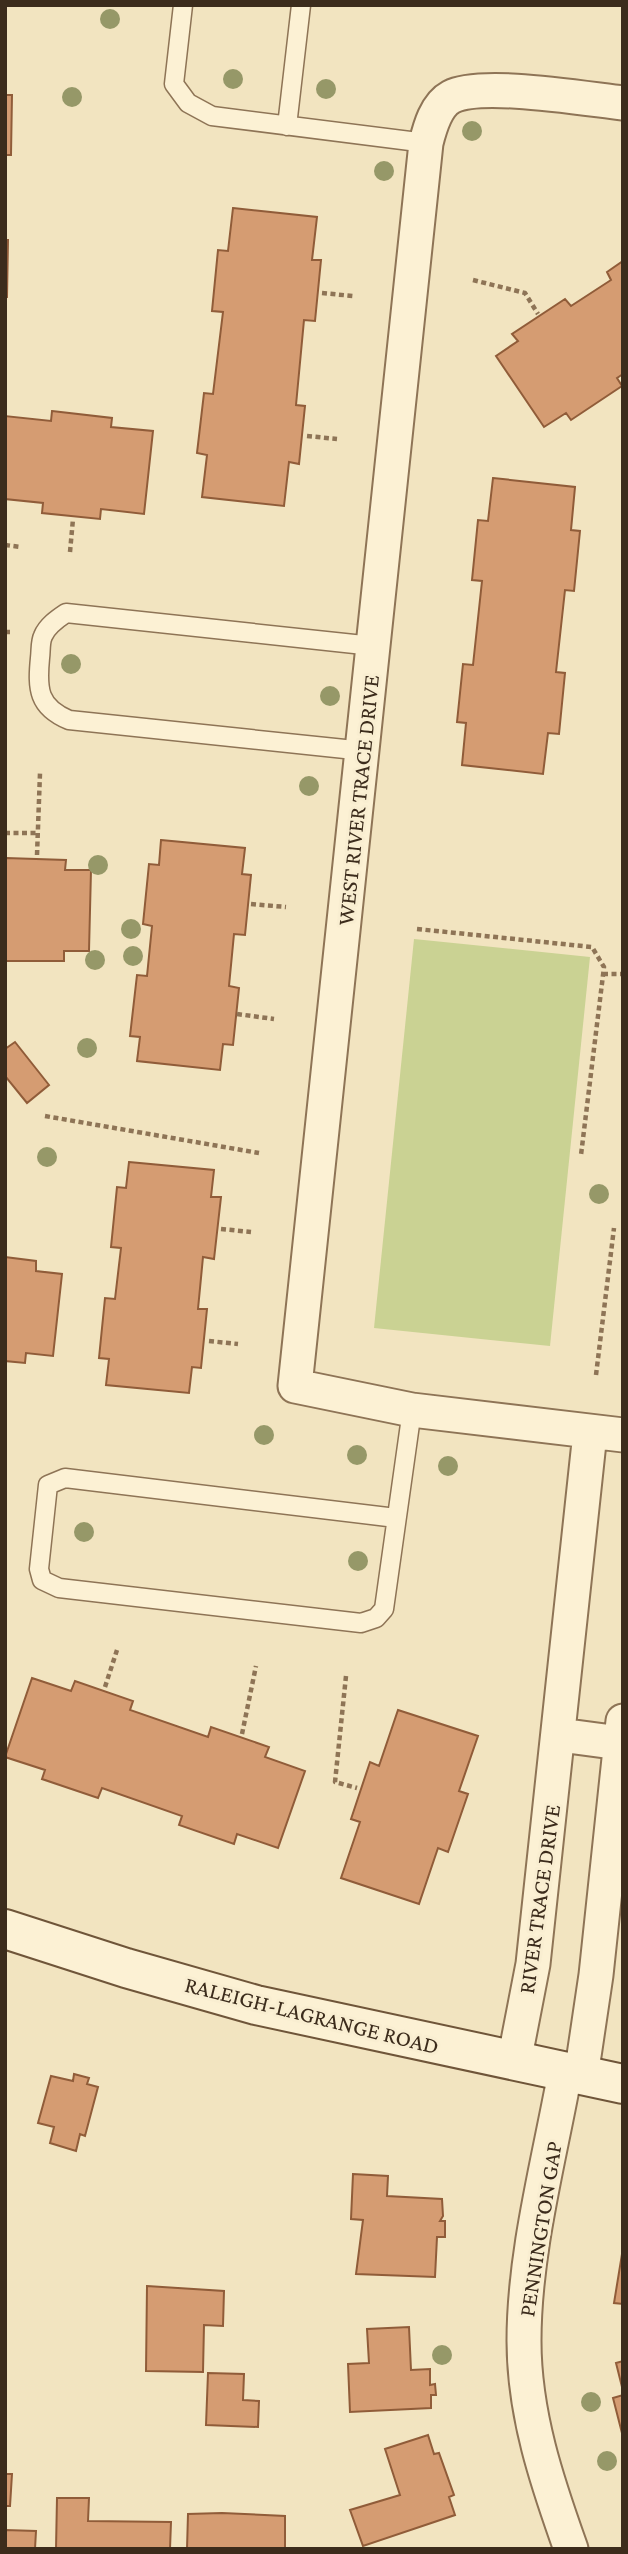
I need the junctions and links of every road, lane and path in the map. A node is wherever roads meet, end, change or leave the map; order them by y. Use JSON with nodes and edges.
{"nodes":[{"id":1,"x":183,"y":5,"type":"edge"},
{"id":2,"x":301,"y":5,"type":"edge"},
{"id":3,"x":623,"y":103,"type":"edge"},
{"id":4,"x":287,"y":126,"type":"junction"},
{"id":5,"x":426,"y":143,"type":"junction"},
{"id":6,"x":473,"y":279,"type":"dead end"},
{"id":7,"x":322,"y":293,"type":"dead end"},
{"id":8,"x":353,"y":296,"type":"dead end"},
{"id":9,"x":538,"y":314,"type":"dead end"},
{"id":10,"x":307,"y":436,"type":"dead end"},
{"id":11,"x":337,"y":439,"type":"dead end"},
{"id":12,"x":73,"y":519,"type":"dead end"},
{"id":13,"x":5,"y":545,"type":"edge"},
{"id":14,"x":21,"y":547,"type":"dead end"},
{"id":15,"x":70,"y":552,"type":"dead end"},
{"id":16,"x":5,"y":632,"type":"edge"},
{"id":17,"x":12,"y":632,"type":"dead end"},
{"id":18,"x":373,"y":646,"type":"junction"},
{"id":19,"x":363,"y":751,"type":"junction"},
{"id":20,"x":40,"y":773,"type":"dead end"},
{"id":21,"x":5,"y":833,"type":"edge"},
{"id":22,"x":37,"y":833,"type":"junction"},
{"id":23,"x":37,"y":855,"type":"dead end"},
{"id":24,"x":251,"y":904,"type":"dead end"},
{"id":25,"x":286,"y":907,"type":"dead end"},
{"id":26,"x":417,"y":929,"type":"dead end"},
{"id":27,"x":603,"y":974,"type":"junction"},
{"id":28,"x":623,"y":974,"type":"edge"},
{"id":29,"x":237,"y":1014,"type":"dead end"},
{"id":30,"x":274,"y":1019,"type":"dead end"},
{"id":31,"x":45,"y":1116,"type":"dead end"},
{"id":32,"x":259,"y":1153,"type":"dead end"},
{"id":33,"x":581,"y":1156,"type":"dead end"},
{"id":34,"x":614,"y":1228,"type":"dead end"},
{"id":35,"x":221,"y":1229,"type":"dead end"},
{"id":36,"x":251,"y":1232,"type":"dead end"},
{"id":37,"x":209,"y":1341,"type":"dead end"},
{"id":38,"x":238,"y":1344,"type":"dead end"},
{"id":39,"x":596,"y":1375,"type":"dead end"},
{"id":40,"x":412,"y":1410,"type":"junction"},
{"id":41,"x":590,"y":1433,"type":"junction"},
{"id":42,"x":623,"y":1435,"type":"edge"},
{"id":43,"x":396,"y":1518,"type":"junction"},
{"id":44,"x":117,"y":1650,"type":"dead end"},
{"id":45,"x":256,"y":1666,"type":"dead end"},
{"id":46,"x":346,"y":1676,"type":"dead end"},
{"id":47,"x":105,"y":1687,"type":"dead end"},
{"id":48,"x":622,"y":1732,"type":"edge"},
{"id":49,"x":242,"y":1734,"type":"dead end"},
{"id":50,"x":560,"y":1735,"type":"junction"},
{"id":51,"x":357,"y":1788,"type":"dead end"},
{"id":52,"x":5,"y":1929,"type":"edge"},
{"id":53,"x":514,"y":2062,"type":"junction"},
{"id":54,"x":573,"y":2074,"type":"junction"},
{"id":55,"x":623,"y":2084,"type":"edge"},
{"id":56,"x":570,"y":2549,"type":"edge"}],
"edges":[{"from":1,"to":4,"type":"lane"},
{"from":2,"to":4,"type":"lane"},
{"from":3,"to":5,"type":"street","name":"WEST RIVER TRACE DRIVE"},
{"from":4,"to":5,"type":"lane"},
{"from":5,"to":18,"type":"street","name":"WEST RIVER TRACE DRIVE"},
{"from":6,"to":9,"type":"path"},
{"from":7,"to":8,"type":"path"},
{"from":10,"to":11,"type":"path"},
{"from":12,"to":15,"type":"path"},
{"from":13,"to":14,"type":"path"},
{"from":16,"to":17,"type":"path"},
{"from":18,"to":19,"type":"street","name":"WEST RIVER TRACE DRIVE"},
{"from":18,"to":19,"type":"lane"},
{"from":19,"to":40,"type":"street","name":"WEST RIVER TRACE DRIVE"},
{"from":20,"to":22,"type":"path"},
{"from":21,"to":22,"type":"path"},
{"from":22,"to":23,"type":"path"},
{"from":24,"to":25,"type":"path"},
{"from":26,"to":27,"type":"path"},
{"from":27,"to":28,"type":"path"},
{"from":27,"to":33,"type":"path"},
{"from":29,"to":30,"type":"path"},
{"from":31,"to":32,"type":"path"},
{"from":34,"to":39,"type":"path"},
{"from":35,"to":36,"type":"path"},
{"from":37,"to":38,"type":"path"},
{"from":40,"to":41,"type":"street","name":"WEST RIVER TRACE DRIVE"},
{"from":40,"to":43,"type":"lane"},
{"from":41,"to":42,"type":"street","name":"WEST RIVER TRACE DRIVE"},
{"from":41,"to":50,"type":"street","name":"RIVER TRACE DRIVE"},
{"from":43,"to":43,"type":"lane"},
{"from":44,"to":47,"type":"path"},
{"from":45,"to":49,"type":"path"},
{"from":46,"to":51,"type":"path"},
{"from":48,"to":50,"type":"street"},
{"from":48,"to":54,"type":"street"},
{"from":50,"to":53,"type":"street","name":"RIVER TRACE DRIVE"},
{"from":52,"to":53,"type":"main road","name":"RALEIGH-LAGRANGE ROAD"},
{"from":53,"to":54,"type":"main road","name":"RALEIGH-LAGRANGE ROAD"},
{"from":54,"to":55,"type":"main road","name":"RALEIGH-LAGRANGE ROAD"},
{"from":54,"to":56,"type":"street","name":"PENNINGTON GAP"}]}
